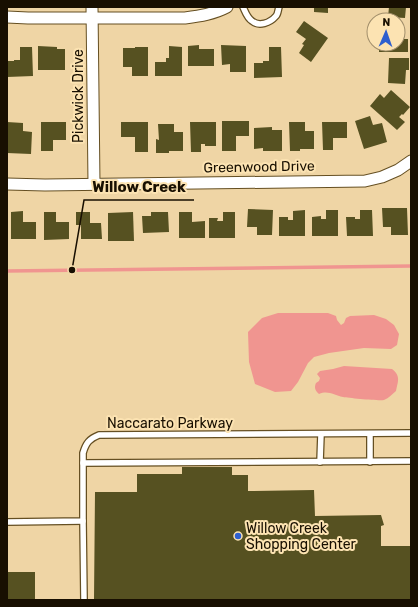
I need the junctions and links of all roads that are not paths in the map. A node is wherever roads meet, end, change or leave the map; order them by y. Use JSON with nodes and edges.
{"nodes":[{"id":1,"x":227,"y":7,"type":"edge"},
{"id":2,"x":243,"y":7,"type":"edge"},
{"id":3,"x":279,"y":7,"type":"edge"},
{"id":4,"x":92,"y":12,"type":"edge"},
{"id":5,"x":7,"y":17,"type":"edge"},
{"id":6,"x":411,"y":161,"type":"edge"},
{"id":7,"x":7,"y":184,"type":"edge"},
{"id":8,"x":94,"y":184,"type":"junction"},
{"id":9,"x":411,"y":433,"type":"edge"},
{"id":10,"x":320,"y":434,"type":"junction"},
{"id":11,"x":370,"y":434,"type":"junction"},
{"id":12,"x":411,"y":461,"type":"edge"},
{"id":13,"x":320,"y":462,"type":"junction"},
{"id":14,"x":370,"y":462,"type":"junction"},
{"id":15,"x":83,"y":463,"type":"junction"},
{"id":16,"x":83,"y":521,"type":"junction"},
{"id":17,"x":7,"y":522,"type":"edge"},
{"id":18,"x":84,"y":600,"type":"edge"}],
"edges":[{"from":1,"to":4,"type":"street"},
{"from":2,"to":3,"type":"lane"},
{"from":4,"to":5,"type":"street"},
{"from":4,"to":8,"type":"street","name":"Pickwick Drive"},
{"from":6,"to":8,"type":"street","name":"Greenwood Drive"},
{"from":7,"to":8,"type":"street","name":"Greenwood Drive"},
{"from":9,"to":11,"type":"lane","name":"Naccarato Parkway"},
{"from":10,"to":11,"type":"lane","name":"Naccarato Parkway"},
{"from":10,"to":13,"type":"lane"},
{"from":10,"to":15,"type":"lane","name":"Naccarato Parkway"},
{"from":11,"to":14,"type":"lane"},
{"from":12,"to":14,"type":"lane"},
{"from":13,"to":14,"type":"lane"},
{"from":13,"to":15,"type":"lane"},
{"from":15,"to":16,"type":"lane","name":"Naccarato Parkway"},
{"from":16,"to":17,"type":"lane"},
{"from":16,"to":18,"type":"lane","name":"Naccarato Parkway"}]}
